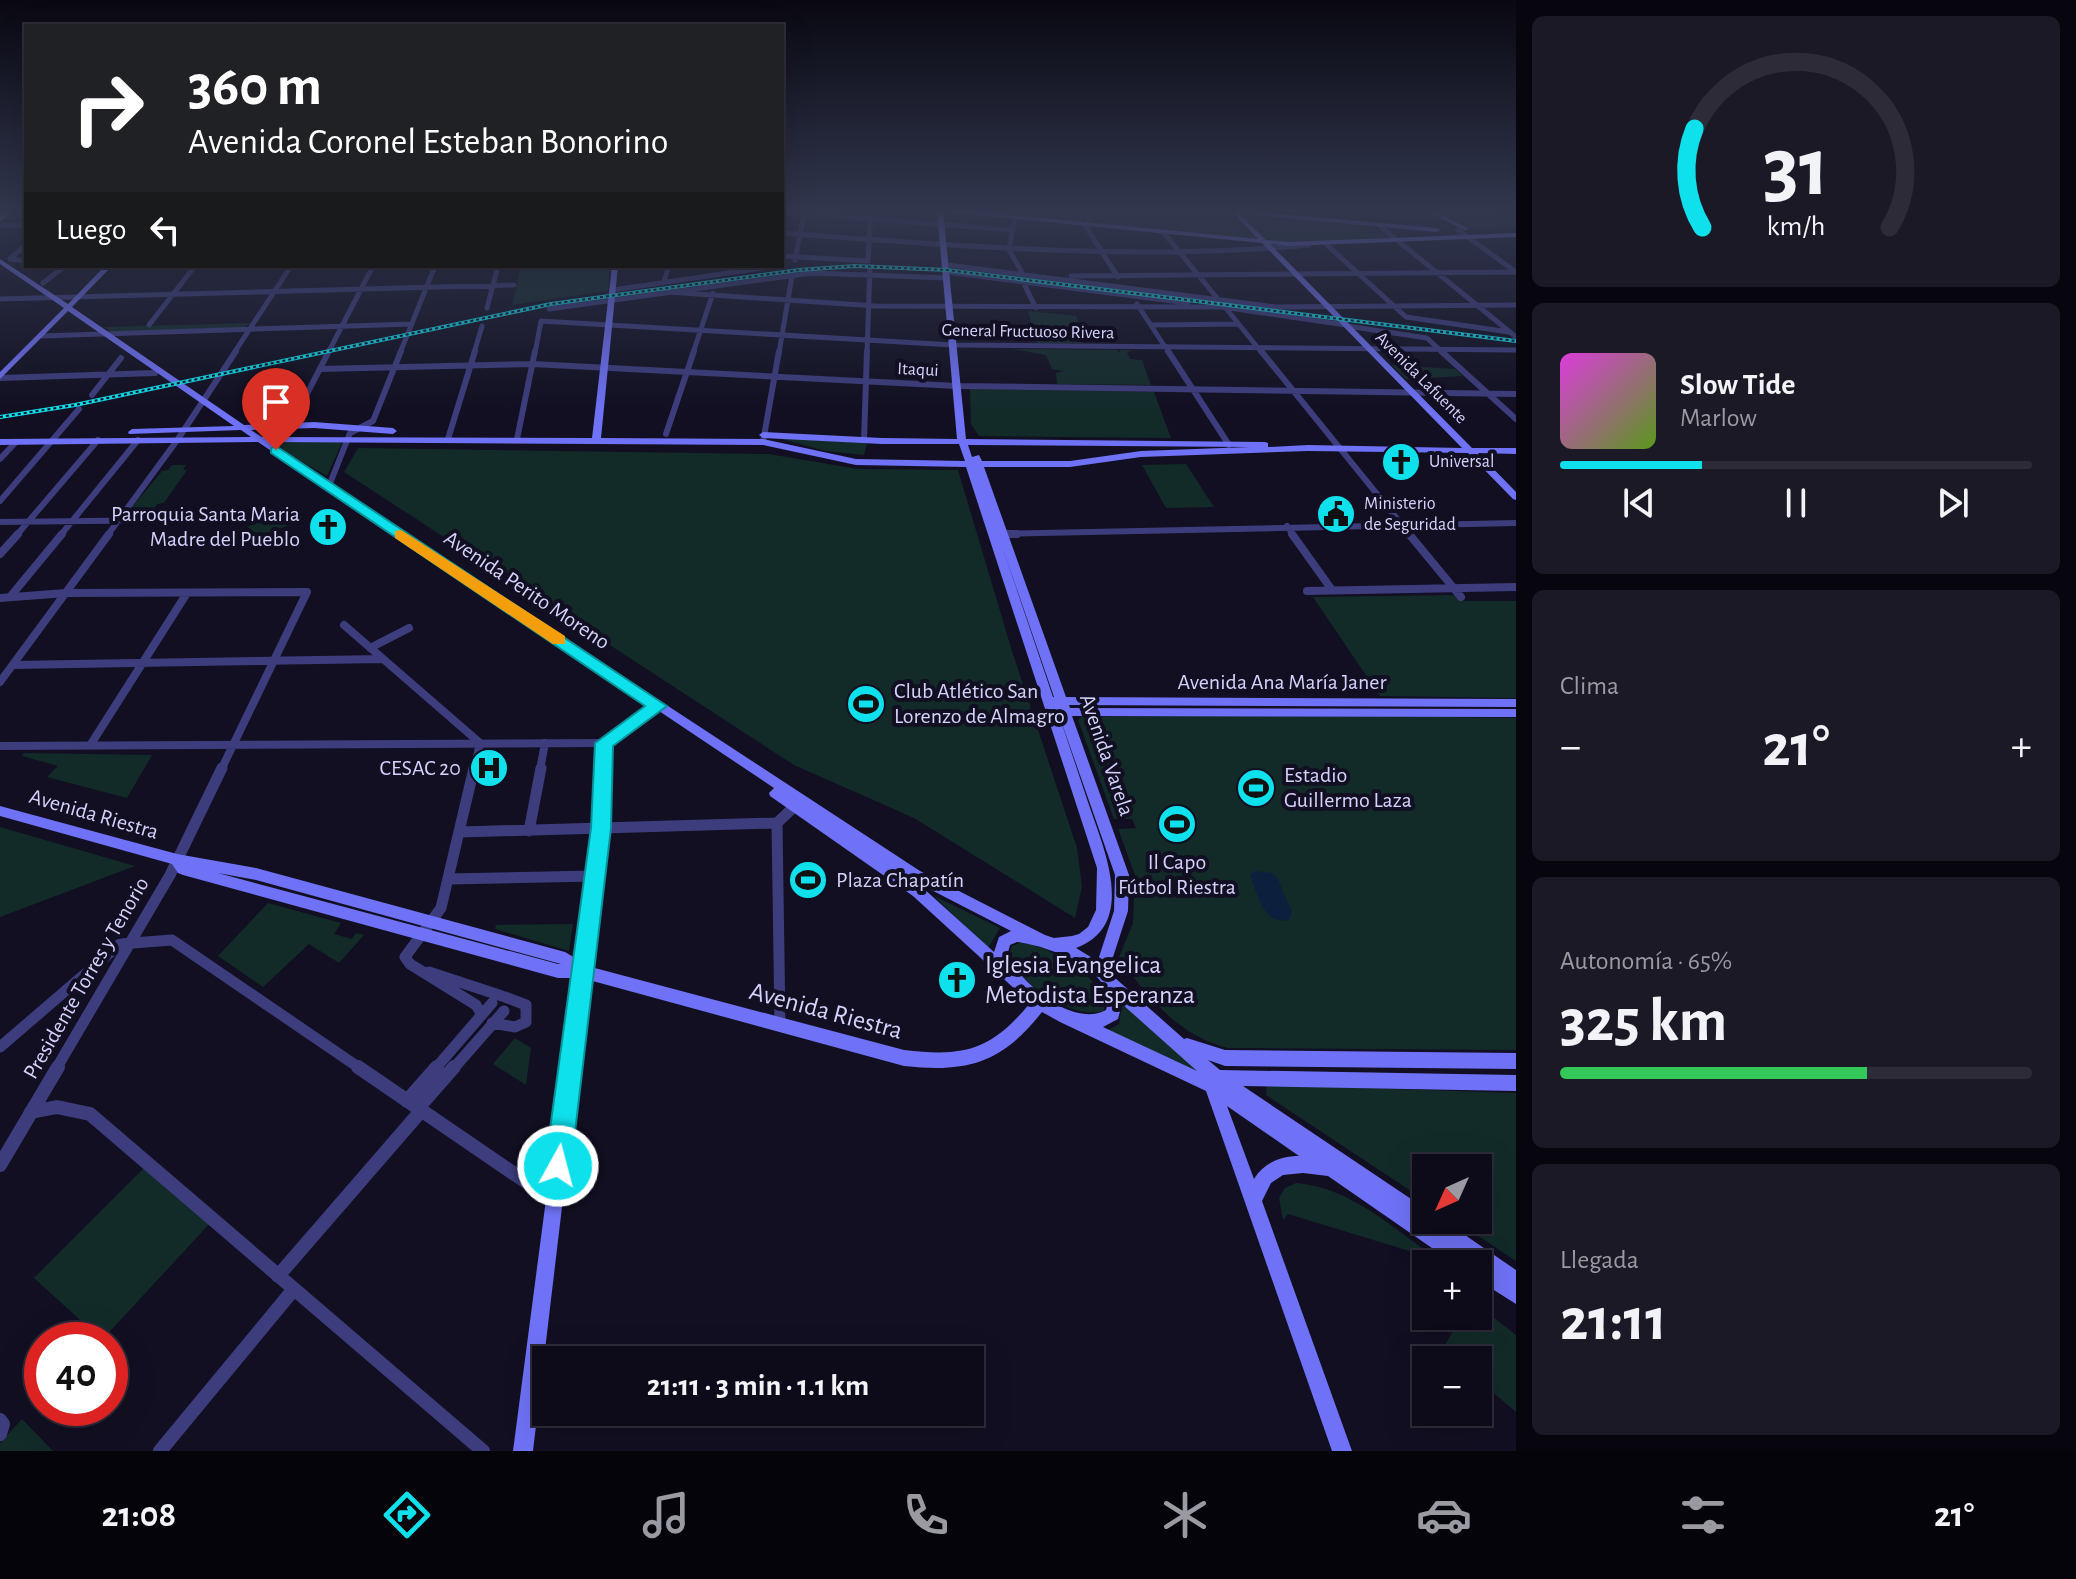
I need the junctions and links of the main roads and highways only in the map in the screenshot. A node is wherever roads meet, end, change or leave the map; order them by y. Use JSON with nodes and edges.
{"nodes":[{"id":1,"x":13,"y":277,"type":"edge"},
{"id":2,"x":23,"y":277,"type":"edge"},
{"id":3,"x":99,"y":277,"type":"edge"},
{"id":4,"x":615,"y":277,"type":"edge"},
{"id":5,"x":947,"y":277,"type":"edge"},
{"id":6,"x":1299,"y":277,"type":"edge"},
{"id":7,"x":67,"y":310,"type":"junction"},
{"id":8,"x":0,"y":377,"type":"edge"},
{"id":9,"x":202,"y":403,"type":"junction"},
{"id":10,"x":332,"y":428,"type":"junction"},
{"id":11,"x":239,"y":429,"type":"junction"},
{"id":12,"x":0,"y":434,"type":"edge"},
{"id":13,"x":450,"y":435,"type":"junction"},
{"id":14,"x":181,"y":436,"type":"junction"},
{"id":15,"x":58,"y":437,"type":"junction"},
{"id":16,"x":598,"y":437,"type":"junction"},
{"id":17,"x":764,"y":439,"type":"junction"},
{"id":18,"x":255,"y":440,"type":"junction"},
{"id":19,"x":882,"y":441,"type":"junction"},
{"id":20,"x":0,"y":442,"type":"edge"},
{"id":21,"x":966,"y":442,"type":"junction"},
{"id":22,"x":1037,"y":443,"type":"junction"},
{"id":23,"x":1516,"y":444,"type":"edge"},
{"id":24,"x":1338,"y":446,"type":"junction"},
{"id":25,"x":1467,"y":447,"type":"junction"},
{"id":26,"x":1516,"y":451,"type":"edge"},
{"id":27,"x":888,"y":463,"type":"junction"},
{"id":28,"x":974,"y":464,"type":"junction"},
{"id":29,"x":1047,"y":464,"type":"junction"},
{"id":30,"x":1516,"y":497,"type":"edge"},
{"id":31,"x":997,"y":534,"type":"junction"},
{"id":32,"x":1013,"y":601,"type":"junction"},
{"id":33,"x":1027,"y":601,"type":"junction"},
{"id":34,"x":1516,"y":703,"type":"edge"},
{"id":35,"x":1064,"y":706,"type":"junction"},
{"id":36,"x":1049,"y":707,"type":"junction"},
{"id":37,"x":1293,"y":707,"type":"junction"},
{"id":38,"x":656,"y":708,"type":"junction"},
{"id":39,"x":1516,"y":713,"type":"edge"},
{"id":40,"x":0,"y":811,"type":"edge"},
{"id":41,"x":1048,"y":941,"type":"junction"},
{"id":42,"x":582,"y":971,"type":"junction"},
{"id":43,"x":1012,"y":978,"type":"junction"},
{"id":44,"x":1109,"y":982,"type":"junction"},
{"id":45,"x":1040,"y":1003,"type":"junction"},
{"id":46,"x":1065,"y":1017,"type":"junction"},
{"id":47,"x":1167,"y":1033,"type":"junction"},
{"id":48,"x":1406,"y":1060,"type":"junction"},
{"id":49,"x":1516,"y":1061,"type":"edge"},
{"id":50,"x":1251,"y":1081,"type":"junction"},
{"id":51,"x":1215,"y":1082,"type":"junction"},
{"id":52,"x":1417,"y":1083,"type":"junction"},
{"id":53,"x":1516,"y":1083,"type":"edge"},
{"id":54,"x":1250,"y":1100,"type":"junction"},
{"id":55,"x":1334,"y":1169,"type":"junction"},
{"id":56,"x":1254,"y":1199,"type":"junction"},
{"id":57,"x":1412,"y":1210,"type":"edge"},
{"id":58,"x":1447,"y":1234,"type":"edge"},
{"id":59,"x":1451,"y":1250,"type":"edge"},
{"id":60,"x":1492,"y":1279,"type":"edge"},
{"id":61,"x":1516,"y":1281,"type":"edge"},
{"id":62,"x":1516,"y":1295,"type":"edge"},
{"id":63,"x":523,"y":1451,"type":"edge"},
{"id":64,"x":1342,"y":1451,"type":"edge"}],
"edges":[{"from":1,"to":7,"type":"main road","name":"Avenida Perito Moreno"},
{"from":2,"to":7,"type":"main road","name":"Avenida Perito Moreno"},
{"from":3,"to":7,"type":"main road"},
{"from":4,"to":16,"type":"main road"},
{"from":5,"to":21,"type":"main road","name":"Avenida Varela"},
{"from":6,"to":25,"type":"main road","name":"Avenida Lafuente"},
{"from":7,"to":8,"type":"main road"},
{"from":7,"to":9,"type":"main road","name":"Avenida Perito Moreno"},
{"from":7,"to":9,"type":"main road","name":"Avenida Perito Moreno"},
{"from":9,"to":11,"type":"main road","name":"Avenida Perito Moreno"},
{"from":10,"to":11,"type":"main road"},
{"from":10,"to":13,"type":"main road"},
{"from":10,"to":18,"type":"main road"},
{"from":11,"to":14,"type":"main road"},
{"from":11,"to":18,"type":"main road","name":"Avenida Perito Moreno"},
{"from":12,"to":15,"type":"main road"},
{"from":13,"to":16,"type":"main road"},
{"from":13,"to":18,"type":"main road"},
{"from":14,"to":15,"type":"main road"},
{"from":14,"to":15,"type":"main road"},
{"from":14,"to":18,"type":"main road"},
{"from":15,"to":20,"type":"main road"},
{"from":16,"to":17,"type":"main road"},
{"from":16,"to":17,"type":"main road"},
{"from":17,"to":19,"type":"main road"},
{"from":17,"to":27,"type":"main road"},
{"from":18,"to":38,"type":"main road","name":"Avenida Perito Moreno"},
{"from":18,"to":38,"type":"main road","name":"Avenida Perito Moreno"},
{"from":19,"to":21,"type":"main road"},
{"from":19,"to":27,"type":"main road"},
{"from":21,"to":22,"type":"main road"},
{"from":21,"to":28,"type":"main road","name":"Avenida Varela"},
{"from":22,"to":24,"type":"main road"},
{"from":22,"to":29,"type":"main road"},
{"from":23,"to":25,"type":"main road"},
{"from":24,"to":25,"type":"main road"},
{"from":24,"to":29,"type":"main road"},
{"from":25,"to":26,"type":"main road"},
{"from":25,"to":30,"type":"main road","name":"Avenida Lafuente"},
{"from":27,"to":28,"type":"main road"},
{"from":28,"to":29,"type":"main road"},
{"from":28,"to":31,"type":"main road","name":"Avenida Varela"},
{"from":31,"to":32,"type":"main road","name":"Avenida Varela"},
{"from":31,"to":33,"type":"main road","name":"Avenida Varela"},
{"from":32,"to":33,"type":"main road"},
{"from":32,"to":36,"type":"main road","name":"Avenida Varela"},
{"from":33,"to":35,"type":"main road","name":"Avenida Varela"},
{"from":34,"to":37,"type":"main road","name":"Avenida Ana María Janer"},
{"from":35,"to":36,"type":"main road","name":"Avenida Ana María Janer"},
{"from":35,"to":37,"type":"main road","name":"Avenida Ana María Janer"},
{"from":35,"to":44,"type":"main road","name":"Avenida Varela"},
{"from":36,"to":41,"type":"main road","name":"Avenida Varela"},
{"from":37,"to":39,"type":"main road","name":"Avenida Ana María Janer"},
{"from":38,"to":41,"type":"main road","name":"Avenida Perito Moreno"},
{"from":38,"to":42,"type":"main road"},
{"from":38,"to":43,"type":"main road","name":"Avenida Perito Moreno"},
{"from":40,"to":42,"type":"main road","name":"Avenida Riestra"},
{"from":41,"to":43,"type":"main road"},
{"from":41,"to":44,"type":"main road","name":"Avenida Perito Moreno"},
{"from":42,"to":45,"type":"main road","name":"Avenida Riestra"},
{"from":42,"to":63,"type":"main road"},
{"from":43,"to":45,"type":"main road","name":"Avenida Perito Moreno"},
{"from":44,"to":46,"type":"main road","name":"Avenida Varela"},
{"from":44,"to":47,"type":"main road"},
{"from":45,"to":46,"type":"main road","name":"Avenida Perito Moreno"},
{"from":46,"to":51,"type":"main road"},
{"from":47,"to":48,"type":"main road"},
{"from":47,"to":51,"type":"main road"},
{"from":48,"to":49,"type":"main road"},
{"from":48,"to":52,"type":"main road"},
{"from":50,"to":51,"type":"main road"},
{"from":50,"to":52,"type":"main road"},
{"from":50,"to":54,"type":"main road"},
{"from":51,"to":54,"type":"main road"},
{"from":51,"to":55,"type":"main road"},
{"from":51,"to":56,"type":"main road"},
{"from":52,"to":53,"type":"main road"},
{"from":54,"to":57,"type":"main road"},
{"from":55,"to":56,"type":"main road"},
{"from":55,"to":59,"type":"main road"},
{"from":56,"to":64,"type":"main road"},
{"from":58,"to":61,"type":"main road"},
{"from":60,"to":62,"type":"main road"}]}
